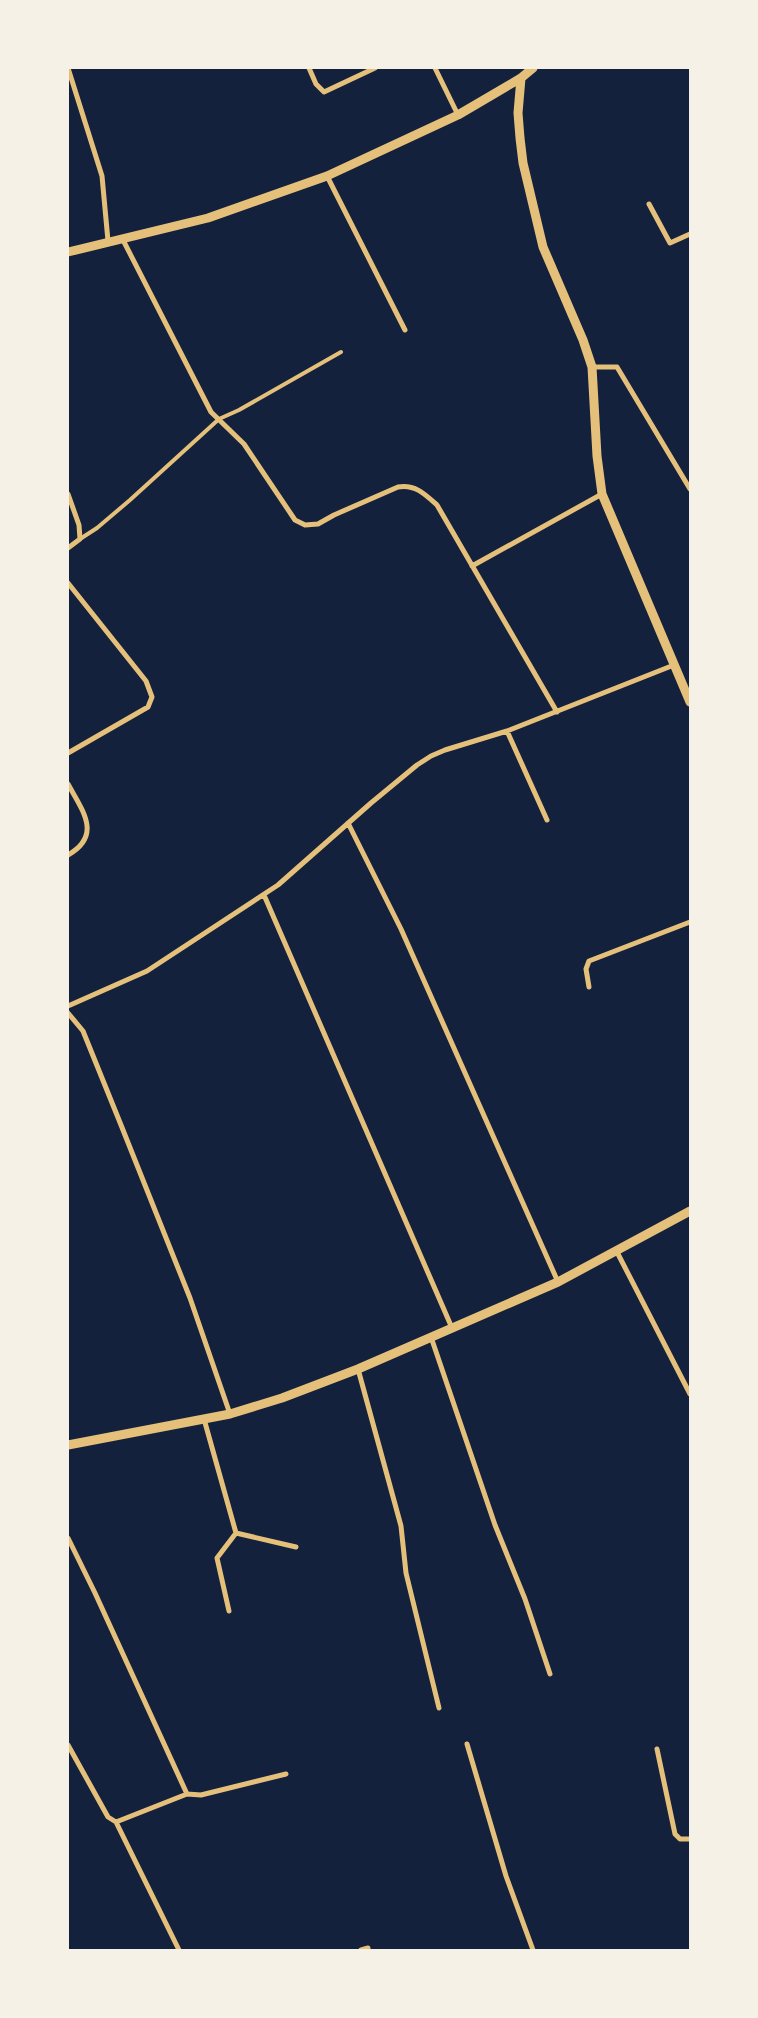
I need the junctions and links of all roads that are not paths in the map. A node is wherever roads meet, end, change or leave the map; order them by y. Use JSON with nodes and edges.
{"nodes":[{"id":1,"x":68,"y":68,"type":"edge"},
{"id":2,"x":309,"y":68,"type":"edge"},
{"id":3,"x":374,"y":68,"type":"edge"},
{"id":4,"x":435,"y":68,"type":"edge"},
{"id":5,"x":532,"y":68,"type":"edge"},
{"id":6,"x":521,"y":78,"type":"junction"},
{"id":7,"x":458,"y":115,"type":"junction"},
{"id":8,"x":327,"y":176,"type":"junction"},
{"id":9,"x":649,"y":204,"type":"dead end"},
{"id":10,"x":690,"y":234,"type":"edge"},
{"id":11,"x":122,"y":238,"type":"junction"},
{"id":12,"x":108,"y":241,"type":"junction"},
{"id":13,"x":68,"y":252,"type":"edge"},
{"id":14,"x":405,"y":330,"type":"dead end"},
{"id":15,"x":341,"y":352,"type":"dead end"},
{"id":16,"x":592,"y":367,"type":"junction"},
{"id":17,"x":219,"y":419,"type":"junction"},
{"id":18,"x":690,"y":489,"type":"edge"},
{"id":19,"x":68,"y":494,"type":"edge"},
{"id":20,"x":602,"y":494,"type":"junction"},
{"id":21,"x":80,"y":539,"type":"junction"},
{"id":22,"x":68,"y":548,"type":"edge"},
{"id":23,"x":472,"y":566,"type":"junction"},
{"id":24,"x":68,"y":583,"type":"edge"},
{"id":25,"x":674,"y":665,"type":"junction"},
{"id":26,"x":690,"y":702,"type":"edge"},
{"id":27,"x":557,"y":712,"type":"junction"},
{"id":28,"x":508,"y":731,"type":"junction"},
{"id":29,"x":68,"y":754,"type":"edge"},
{"id":30,"x":68,"y":784,"type":"edge"},
{"id":31,"x":547,"y":820,"type":"dead end"},
{"id":32,"x":348,"y":823,"type":"junction"},
{"id":33,"x":68,"y":855,"type":"edge"},
{"id":34,"x":264,"y":894,"type":"junction"},
{"id":35,"x":690,"y":922,"type":"edge"},
{"id":36,"x":589,"y":987,"type":"dead end"},
{"id":37,"x":68,"y":1006,"type":"edge"},
{"id":38,"x":68,"y":1013,"type":"edge"},
{"id":39,"x":690,"y":1211,"type":"edge"},
{"id":40,"x":617,"y":1252,"type":"junction"},
{"id":41,"x":558,"y":1282,"type":"junction"},
{"id":42,"x":452,"y":1328,"type":"junction"},
{"id":43,"x":431,"y":1337,"type":"junction"},
{"id":44,"x":358,"y":1369,"type":"junction"},
{"id":45,"x":690,"y":1394,"type":"edge"},
{"id":46,"x":230,"y":1414,"type":"junction"},
{"id":47,"x":204,"y":1419,"type":"junction"},
{"id":48,"x":68,"y":1445,"type":"edge"},
{"id":49,"x":236,"y":1533,"type":"junction"},
{"id":50,"x":68,"y":1538,"type":"edge"},
{"id":51,"x":296,"y":1547,"type":"dead end"},
{"id":52,"x":229,"y":1610,"type":"dead end"},
{"id":53,"x":550,"y":1674,"type":"dead end"},
{"id":54,"x":439,"y":1708,"type":"dead end"},
{"id":55,"x":468,"y":1744,"type":"dead end"},
{"id":56,"x":68,"y":1745,"type":"edge"},
{"id":57,"x":656,"y":1750,"type":"dead end"},
{"id":58,"x":286,"y":1774,"type":"dead end"},
{"id":59,"x":187,"y":1794,"type":"junction"},
{"id":60,"x":116,"y":1822,"type":"junction"},
{"id":61,"x":690,"y":1839,"type":"edge"},
{"id":62,"x":368,"y":1948,"type":"dead end"},
{"id":63,"x":178,"y":1950,"type":"edge"},
{"id":64,"x":361,"y":1950,"type":"edge"},
{"id":65,"x":533,"y":1950,"type":"edge"}],
"edges":[{"from":1,"to":12,"type":"street"},
{"from":2,"to":3,"type":"street"},
{"from":4,"to":7,"type":"street"},
{"from":5,"to":6,"type":"street"},
{"from":6,"to":7,"type":"street"},
{"from":6,"to":16,"type":"street"},
{"from":7,"to":8,"type":"street"},
{"from":8,"to":11,"type":"street"},
{"from":8,"to":14,"type":"street"},
{"from":9,"to":10,"type":"street"},
{"from":11,"to":12,"type":"street"},
{"from":11,"to":17,"type":"street"},
{"from":12,"to":13,"type":"street"},
{"from":15,"to":17,"type":"lane"},
{"from":16,"to":18,"type":"street"},
{"from":16,"to":20,"type":"street"},
{"from":17,"to":21,"type":"lane"},
{"from":17,"to":23,"type":"street"},
{"from":19,"to":21,"type":"street"},
{"from":20,"to":23,"type":"street"},
{"from":20,"to":25,"type":"street"},
{"from":21,"to":22,"type":"street"},
{"from":23,"to":27,"type":"street"},
{"from":24,"to":29,"type":"street"},
{"from":25,"to":26,"type":"street"},
{"from":25,"to":27,"type":"street"},
{"from":27,"to":28,"type":"street"},
{"from":28,"to":31,"type":"street"},
{"from":28,"to":32,"type":"street"},
{"from":30,"to":33,"type":"street"},
{"from":32,"to":34,"type":"street"},
{"from":32,"to":41,"type":"street"},
{"from":34,"to":37,"type":"street"},
{"from":34,"to":42,"type":"street"},
{"from":35,"to":36,"type":"street"},
{"from":38,"to":46,"type":"street"},
{"from":39,"to":40,"type":"street"},
{"from":40,"to":41,"type":"street"},
{"from":40,"to":45,"type":"street"},
{"from":41,"to":42,"type":"street"},
{"from":42,"to":43,"type":"street"},
{"from":43,"to":44,"type":"street"},
{"from":43,"to":53,"type":"street"},
{"from":44,"to":46,"type":"street"},
{"from":44,"to":54,"type":"street"},
{"from":46,"to":47,"type":"street"},
{"from":47,"to":48,"type":"street"},
{"from":47,"to":49,"type":"street"},
{"from":49,"to":51,"type":"street"},
{"from":49,"to":52,"type":"street"},
{"from":50,"to":59,"type":"street"},
{"from":55,"to":65,"type":"street"},
{"from":56,"to":60,"type":"street"},
{"from":57,"to":61,"type":"street"},
{"from":58,"to":59,"type":"street"},
{"from":59,"to":60,"type":"street"},
{"from":60,"to":63,"type":"street"},
{"from":62,"to":64,"type":"street"}]}
